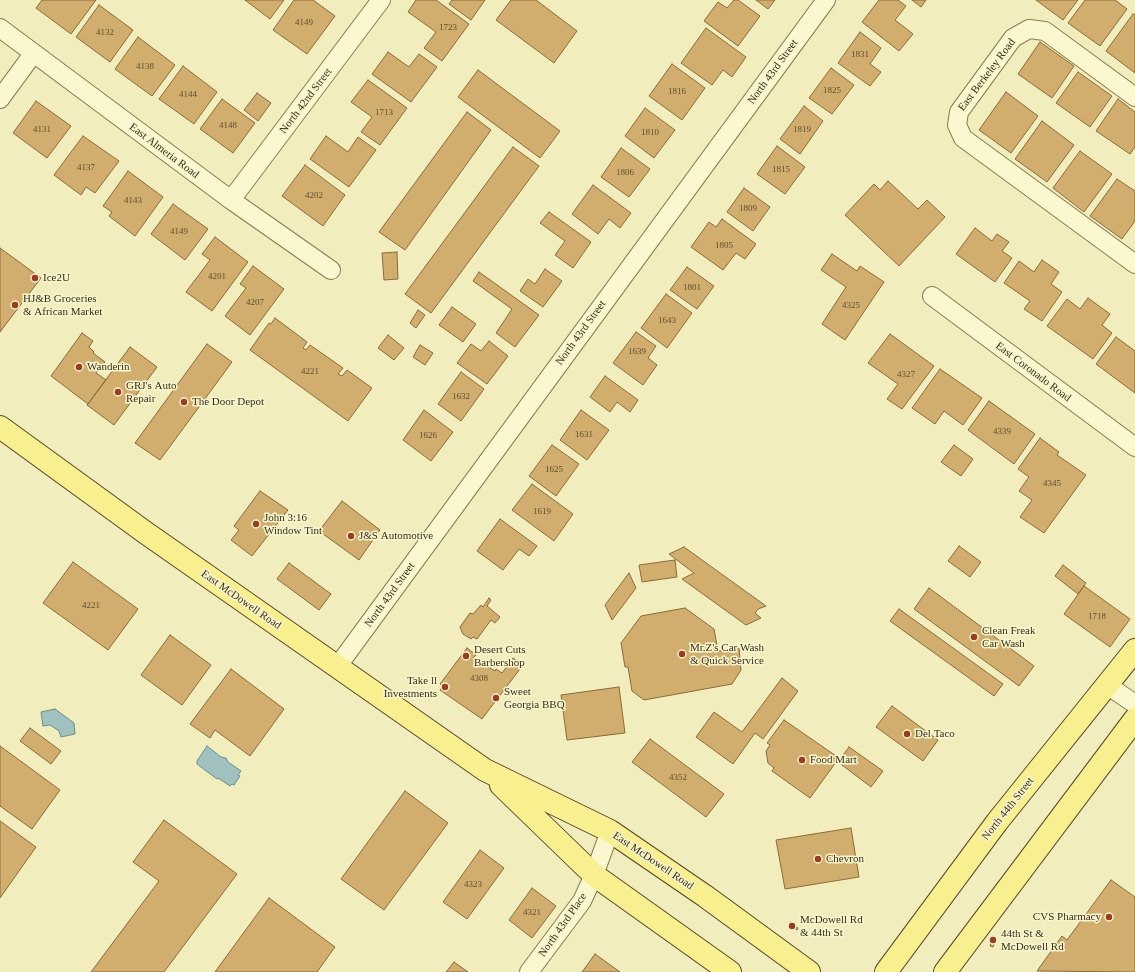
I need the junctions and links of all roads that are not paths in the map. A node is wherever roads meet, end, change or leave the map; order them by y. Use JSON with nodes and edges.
{"nodes":[{"id":1,"x":826,"y":0,"type":"edge"},
{"id":2,"x":375,"y":2,"type":"edge"},
{"id":3,"x":0,"y":28,"type":"edge"},
{"id":4,"x":33,"y":54,"type":"junction"},
{"id":5,"x":1135,"y":97,"type":"edge"},
{"id":6,"x":0,"y":99,"type":"edge"},
{"id":7,"x":231,"y":200,"type":"junction"},
{"id":8,"x":1135,"y":264,"type":"edge"},
{"id":9,"x":332,"y":270,"type":"dead end"},
{"id":10,"x":932,"y":296,"type":"dead end"},
{"id":11,"x":0,"y":427,"type":"edge"},
{"id":12,"x":1135,"y":448,"type":"edge"},
{"id":13,"x":1135,"y":650,"type":"edge"},
{"id":14,"x":337,"y":667,"type":"junction"},
{"id":15,"x":1107,"y":685,"type":"junction"},
{"id":16,"x":1135,"y":704,"type":"edge"},
{"id":17,"x":1135,"y":719,"type":"edge"},
{"id":18,"x":485,"y":770,"type":"junction"},
{"id":19,"x":610,"y":831,"type":"junction"},
{"id":20,"x":594,"y":875,"type":"junction"},
{"id":21,"x":529,"y":972,"type":"edge"},
{"id":22,"x":730,"y":972,"type":"edge"},
{"id":23,"x":809,"y":972,"type":"edge"},
{"id":24,"x":886,"y":972,"type":"edge"},
{"id":25,"x":945,"y":972,"type":"edge"}],
"edges":[{"from":1,"to":14,"type":"street","name":"North 43rd Street"},
{"from":2,"to":7,"type":"street","name":"North 42nd Street"},
{"from":3,"to":4,"type":"street","name":"East Almeria Road"},
{"from":4,"to":6,"type":"street"},
{"from":4,"to":7,"type":"street","name":"East Almeria Road"},
{"from":5,"to":8,"type":"street","name":"East Berkeley Road"},
{"from":7,"to":9,"type":"street","name":"East Almeria Road"},
{"from":10,"to":12,"type":"street","name":"East Coronado Road"},
{"from":11,"to":14,"type":"main road","name":"East McDowell Road"},
{"from":13,"to":15,"type":"main road","name":"North 44th Street"},
{"from":14,"to":18,"type":"main road","name":"East McDowell Road"},
{"from":15,"to":16,"type":"street"},
{"from":15,"to":24,"type":"main road","name":"North 44th Street"},
{"from":17,"to":25,"type":"main road"},
{"from":18,"to":19,"type":"main road","name":"East McDowell Road"},
{"from":18,"to":20,"type":"main road","name":"East McDowell Road"},
{"from":19,"to":20,"type":"street","name":"North 43rd Place"},
{"from":19,"to":23,"type":"main road","name":"East McDowell Road"},
{"from":20,"to":21,"type":"street","name":"North 43rd Place"},
{"from":20,"to":22,"type":"main road","name":"East McDowell Road"}]}
